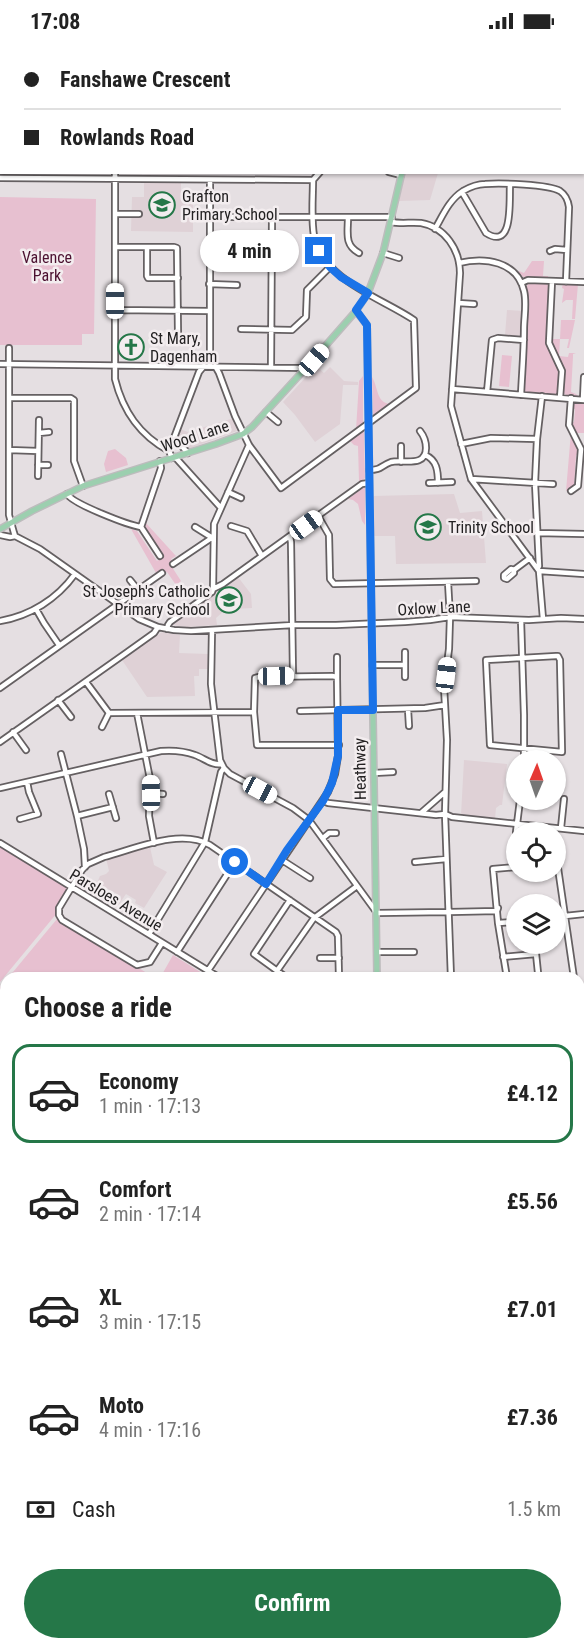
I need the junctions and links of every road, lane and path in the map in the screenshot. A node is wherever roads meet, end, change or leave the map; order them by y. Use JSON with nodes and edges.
{"nodes":[{"id":1,"x":115,"y":174,"type":"edge"},
{"id":2,"x":177,"y":174,"type":"edge"},
{"id":3,"x":248,"y":174,"type":"edge"},
{"id":4,"x":318,"y":174,"type":"edge"},
{"id":5,"x":401,"y":174,"type":"edge"},
{"id":6,"x":44,"y":175,"type":"edge"},
{"id":7,"x":0,"y":178,"type":"edge"},
{"id":8,"x":115,"y":179,"type":"junction"},
{"id":9,"x":177,"y":179,"type":"junction"},
{"id":10,"x":248,"y":179,"type":"junction"},
{"id":11,"x":210,"y":180,"type":"junction"},
{"id":12,"x":313,"y":180,"type":"junction"},
{"id":13,"x":510,"y":185,"type":"junction"},
{"id":14,"x":462,"y":192,"type":"junction"},
{"id":15,"x":115,"y":214,"type":"junction"},
{"id":16,"x":139,"y":214,"type":"dead end"},
{"id":17,"x":210,"y":217,"type":"junction"},
{"id":18,"x":272,"y":217,"type":"junction"},
{"id":19,"x":313,"y":217,"type":"junction"},
{"id":20,"x":348,"y":217,"type":"junction"},
{"id":21,"x":392,"y":220,"type":"junction"},
{"id":22,"x":435,"y":229,"type":"junction"},
{"id":23,"x":115,"y":247,"type":"junction"},
{"id":24,"x":147,"y":247,"type":"junction"},
{"id":25,"x":567,"y":250,"type":"junction"},
{"id":26,"x":550,"y":251,"type":"dead end"},
{"id":27,"x":359,"y":253,"type":"dead end"},
{"id":28,"x":383,"y":253,"type":"junction"},
{"id":29,"x":248,"y":254,"type":"dead end"},
{"id":30,"x":271,"y":254,"type":"junction"},
{"id":31,"x":286,"y":254,"type":"dead end"},
{"id":32,"x":399,"y":258,"type":"dead end"},
{"id":33,"x":459,"y":263,"type":"junction"},
{"id":34,"x":330,"y":267,"type":"junction"},
{"id":35,"x":178,"y":278,"type":"junction"},
{"id":36,"x":552,"y":281,"type":"junction"},
{"id":37,"x":566,"y":282,"type":"junction"},
{"id":38,"x":584,"y":282,"type":"edge"},
{"id":39,"x":521,"y":283,"type":"junction"},
{"id":40,"x":209,"y":284,"type":"junction"},
{"id":41,"x":237,"y":285,"type":"dead end"},
{"id":42,"x":368,"y":293,"type":"junction"},
{"id":43,"x":458,"y":303,"type":"junction"},
{"id":44,"x":474,"y":304,"type":"dead end"},
{"id":45,"x":115,"y":310,"type":"junction"},
{"id":46,"x":356,"y":310,"type":"junction"},
{"id":47,"x":178,"y":311,"type":"junction"},
{"id":48,"x":209,"y":311,"type":"junction"},
{"id":49,"x":241,"y":330,"type":"dead end"},
{"id":50,"x":271,"y":330,"type":"junction"},
{"id":51,"x":178,"y":333,"type":"dead end"},
{"id":52,"x":524,"y":340,"type":"junction"},
{"id":53,"x":9,"y":348,"type":"dead end"},
{"id":54,"x":0,"y":364,"type":"edge"},
{"id":55,"x":9,"y":364,"type":"junction"},
{"id":56,"x":115,"y":365,"type":"junction"},
{"id":57,"x":210,"y":366,"type":"junction"},
{"id":58,"x":271,"y":367,"type":"junction"},
{"id":59,"x":306,"y":368,"type":"junction"},
{"id":60,"x":584,"y":377,"type":"edge"},
{"id":61,"x":452,"y":389,"type":"junction"},
{"id":62,"x":487,"y":392,"type":"junction"},
{"id":63,"x":521,"y":395,"type":"junction"},
{"id":64,"x":542,"y":396,"type":"junction"},
{"id":65,"x":9,"y":398,"type":"junction"},
{"id":66,"x":560,"y":398,"type":"junction"},
{"id":67,"x":571,"y":399,"type":"junction"},
{"id":68,"x":583,"y":400,"type":"edge"},
{"id":69,"x":266,"y":412,"type":"junction"},
{"id":70,"x":39,"y":420,"type":"dead end"},
{"id":71,"x":278,"y":422,"type":"dead end"},
{"id":72,"x":368,"y":424,"type":"junction"},
{"id":73,"x":420,"y":430,"type":"dead end"},
{"id":74,"x":49,"y":432,"type":"dead end"},
{"id":75,"x":39,"y":433,"type":"junction"},
{"id":76,"x":243,"y":434,"type":"junction"},
{"id":77,"x":174,"y":438,"type":"junction"},
{"id":78,"x":537,"y":439,"type":"junction"},
{"id":79,"x":461,"y":444,"type":"junction"},
{"id":80,"x":249,"y":445,"type":"junction"},
{"id":81,"x":401,"y":446,"type":"dead end"},
{"id":82,"x":9,"y":450,"type":"junction"},
{"id":83,"x":38,"y":451,"type":"junction"},
{"id":84,"x":169,"y":451,"type":"junction"},
{"id":85,"x":188,"y":453,"type":"junction"},
{"id":86,"x":425,"y":455,"type":"junction"},
{"id":87,"x":174,"y":457,"type":"junction"},
{"id":88,"x":160,"y":461,"type":"junction"},
{"id":89,"x":401,"y":462,"type":"junction"},
{"id":90,"x":38,"y":465,"type":"junction"},
{"id":91,"x":48,"y":465,"type":"dead end"},
{"id":92,"x":369,"y":470,"type":"junction"},
{"id":93,"x":38,"y":476,"type":"dead end"},
{"id":94,"x":471,"y":478,"type":"junction"},
{"id":95,"x":452,"y":482,"type":"dead end"},
{"id":96,"x":369,"y":483,"type":"junction"},
{"id":97,"x":429,"y":483,"type":"dead end"},
{"id":98,"x":438,"y":483,"type":"junction"},
{"id":99,"x":535,"y":483,"type":"junction"},
{"id":100,"x":553,"y":484,"type":"dead end"},
{"id":101,"x":84,"y":486,"type":"junction"},
{"id":102,"x":571,"y":491,"type":"dead end"},
{"id":103,"x":228,"y":492,"type":"junction"},
{"id":104,"x":67,"y":494,"type":"junction"},
{"id":105,"x":241,"y":498,"type":"dead end"},
{"id":106,"x":9,"y":506,"type":"junction"},
{"id":107,"x":0,"y":507,"type":"edge"},
{"id":108,"x":221,"y":507,"type":"junction"},
{"id":109,"x":318,"y":516,"type":"junction"},
{"id":110,"x":11,"y":523,"type":"junction"},
{"id":111,"x":231,"y":526,"type":"dead end"},
{"id":112,"x":141,"y":527,"type":"junction"},
{"id":113,"x":195,"y":527,"type":"dead end"},
{"id":114,"x":0,"y":528,"type":"edge"},
{"id":115,"x":537,"y":533,"type":"junction"},
{"id":116,"x":584,"y":534,"type":"edge"},
{"id":117,"x":0,"y":535,"type":"edge"},
{"id":118,"x":15,"y":536,"type":"junction"},
{"id":119,"x":212,"y":537,"type":"junction"},
{"id":120,"x":290,"y":537,"type":"junction"},
{"id":121,"x":160,"y":556,"type":"dead end"},
{"id":122,"x":262,"y":556,"type":"junction"},
{"id":123,"x":530,"y":558,"type":"junction"},
{"id":124,"x":173,"y":564,"type":"dead end"},
{"id":125,"x":514,"y":570,"type":"dead end"},
{"id":126,"x":539,"y":570,"type":"junction"},
{"id":127,"x":162,"y":573,"type":"dead end"},
{"id":128,"x":75,"y":574,"type":"junction"},
{"id":129,"x":584,"y":574,"type":"edge"},
{"id":130,"x":130,"y":579,"type":"dead end"},
{"id":131,"x":476,"y":581,"type":"dead end"},
{"id":132,"x":448,"y":582,"type":"junction"},
{"id":133,"x":371,"y":583,"type":"junction"},
{"id":134,"x":213,"y":589,"type":"junction"},
{"id":135,"x":138,"y":590,"type":"junction"},
{"id":136,"x":117,"y":604,"type":"junction"},
{"id":137,"x":36,"y":609,"type":"junction"},
{"id":138,"x":450,"y":616,"type":"junction"},
{"id":139,"x":543,"y":619,"type":"junction"},
{"id":140,"x":584,"y":619,"type":"edge"},
{"id":141,"x":521,"y":620,"type":"junction"},
{"id":142,"x":0,"y":621,"type":"edge"},
{"id":143,"x":372,"y":624,"type":"junction"},
{"id":144,"x":293,"y":625,"type":"junction"},
{"id":145,"x":158,"y":627,"type":"junction"},
{"id":146,"x":167,"y":629,"type":"junction"},
{"id":147,"x":212,"y":630,"type":"junction"},
{"id":148,"x":59,"y":645,"type":"junction"},
{"id":149,"x":405,"y":652,"type":"dead end"},
{"id":150,"x":337,"y":657,"type":"dead end"},
{"id":151,"x":522,"y":657,"type":"junction"},
{"id":152,"x":372,"y":665,"type":"junction"},
{"id":153,"x":405,"y":665,"type":"junction"},
{"id":154,"x":293,"y":676,"type":"junction"},
{"id":155,"x":337,"y":677,"type":"junction"},
{"id":156,"x":405,"y":677,"type":"dead end"},
{"id":157,"x":86,"y":682,"type":"junction"},
{"id":158,"x":0,"y":688,"type":"edge"},
{"id":159,"x":58,"y":700,"type":"junction"},
{"id":160,"x":445,"y":705,"type":"junction"},
{"id":161,"x":408,"y":709,"type":"junction"},
{"id":162,"x":338,"y":710,"type":"junction"},
{"id":163,"x":373,"y":710,"type":"junction"},
{"id":164,"x":300,"y":711,"type":"dead end"},
{"id":165,"x":214,"y":712,"type":"junction"},
{"id":166,"x":254,"y":712,"type":"junction"},
{"id":167,"x":109,"y":713,"type":"junction"},
{"id":168,"x":137,"y":713,"type":"junction"},
{"id":169,"x":71,"y":717,"type":"dead end"},
{"id":170,"x":409,"y":726,"type":"dead end"},
{"id":171,"x":102,"y":727,"type":"dead end"},
{"id":172,"x":14,"y":732,"type":"junction"},
{"id":173,"x":0,"y":742,"type":"edge"},
{"id":174,"x":339,"y":745,"type":"junction"},
{"id":175,"x":525,"y":749,"type":"junction"},
{"id":176,"x":26,"y":750,"type":"dead end"},
{"id":177,"x":60,"y":754,"type":"dead end"},
{"id":178,"x":146,"y":754,"type":"junction"},
{"id":179,"x":223,"y":766,"type":"junction"},
{"id":180,"x":374,"y":772,"type":"junction"},
{"id":181,"x":393,"y":772,"type":"dead end"},
{"id":182,"x":66,"y":773,"type":"junction"},
{"id":183,"x":27,"y":782,"type":"junction"},
{"id":184,"x":0,"y":788,"type":"edge"},
{"id":185,"x":445,"y":792,"type":"junction"},
{"id":186,"x":151,"y":793,"type":"junction"},
{"id":187,"x":109,"y":794,"type":"dead end"},
{"id":188,"x":163,"y":794,"type":"dead end"},
{"id":189,"x":323,"y":801,"type":"junction"},
{"id":190,"x":113,"y":807,"type":"junction"},
{"id":191,"x":375,"y":808,"type":"junction"},
{"id":192,"x":421,"y":813,"type":"junction"},
{"id":193,"x":445,"y":814,"type":"junction"},
{"id":194,"x":77,"y":816,"type":"junction"},
{"id":195,"x":116,"y":818,"type":"dead end"},
{"id":196,"x":20,"y":819,"type":"dead end"},
{"id":197,"x":309,"y":820,"type":"junction"},
{"id":198,"x":506,"y":823,"type":"edge"},
{"id":199,"x":566,"y":829,"type":"edge"},
{"id":200,"x":584,"y":831,"type":"edge"},
{"id":201,"x":336,"y":833,"type":"dead end"},
{"id":202,"x":323,"y":838,"type":"junction"},
{"id":203,"x":205,"y":842,"type":"junction"},
{"id":204,"x":0,"y":843,"type":"edge"},
{"id":205,"x":154,"y":843,"type":"junction"},
{"id":206,"x":446,"y":859,"type":"junction"},
{"id":207,"x":282,"y":860,"type":"junction"},
{"id":208,"x":235,"y":862,"type":"junction"},
{"id":209,"x":415,"y":862,"type":"dead end"},
{"id":210,"x":85,"y":867,"type":"junction"},
{"id":211,"x":506,"y":868,"type":"edge"},
{"id":212,"x":310,"y":878,"type":"dead end"},
{"id":213,"x":266,"y":884,"type":"junction"},
{"id":214,"x":357,"y":886,"type":"junction"},
{"id":215,"x":71,"y":887,"type":"junction"},
{"id":216,"x":377,"y":898,"type":"junction"},
{"id":217,"x":290,"y":900,"type":"junction"},
{"id":218,"x":367,"y":900,"type":"junction"},
{"id":219,"x":498,"y":908,"type":"junction"},
{"id":220,"x":449,"y":910,"type":"junction"},
{"id":221,"x":377,"y":913,"type":"junction"},
{"id":222,"x":584,"y":914,"type":"edge"},
{"id":223,"x":566,"y":916,"type":"edge"},
{"id":224,"x":315,"y":918,"type":"junction"},
{"id":225,"x":498,"y":923,"type":"junction"},
{"id":226,"x":506,"y":923,"type":"edge"},
{"id":227,"x":566,"y":923,"type":"edge"},
{"id":228,"x":149,"y":934,"type":"junction"},
{"id":229,"x":162,"y":943,"type":"junction"},
{"id":230,"x":177,"y":952,"type":"junction"},
{"id":231,"x":378,"y":952,"type":"junction"},
{"id":232,"x":414,"y":952,"type":"dead end"},
{"id":233,"x":536,"y":954,"type":"joint"},
{"id":234,"x":503,"y":957,"type":"junction"},
{"id":235,"x":320,"y":958,"type":"dead end"},
{"id":236,"x":339,"y":958,"type":"junction"},
{"id":237,"x":208,"y":970,"type":"junction"},
{"id":238,"x":277,"y":971,"type":"joint"},
{"id":239,"x":211,"y":972,"type":"edge"},
{"id":240,"x":339,"y":972,"type":"edge"},
{"id":241,"x":377,"y":972,"type":"edge"},
{"id":242,"x":451,"y":972,"type":"edge"},
{"id":243,"x":506,"y":972,"type":"edge"},
{"id":244,"x":538,"y":972,"type":"edge"},
{"id":245,"x":573,"y":972,"type":"edge"}],
"edges":[{"from":1,"to":8,"type":"street"},
{"from":2,"to":9,"type":"street"},
{"from":3,"to":10,"type":"street"},
{"from":4,"to":12,"type":"street"},
{"from":5,"to":21,"type":"main road","name":"Wood Lane"},
{"from":6,"to":7,"type":"street"},
{"from":6,"to":8,"type":"street"},
{"from":8,"to":9,"type":"street"},
{"from":8,"to":15,"type":"street"},
{"from":9,"to":11,"type":"street"},
{"from":10,"to":11,"type":"street"},
{"from":10,"to":12,"type":"street"},
{"from":11,"to":17,"type":"street"},
{"from":12,"to":19,"type":"street"},
{"from":13,"to":14,"type":"street"},
{"from":13,"to":14,"type":"street"},
{"from":13,"to":25,"type":"street"},
{"from":14,"to":22,"type":"street"},
{"from":15,"to":16,"type":"street"},
{"from":15,"to":23,"type":"street"},
{"from":17,"to":18,"type":"street"},
{"from":17,"to":40,"type":"street"},
{"from":18,"to":19,"type":"street"},
{"from":18,"to":30,"type":"street"},
{"from":19,"to":20,"type":"street"},
{"from":19,"to":34,"type":"street"},
{"from":20,"to":21,"type":"street"},
{"from":20,"to":27,"type":"street"},
{"from":21,"to":22,"type":"street"},
{"from":21,"to":28,"type":"main road","name":"Wood Lane"},
{"from":22,"to":33,"type":"street"},
{"from":23,"to":24,"type":"street"},
{"from":23,"to":45,"type":"street"},
{"from":24,"to":35,"type":"street"},
{"from":24,"to":35,"type":"street"},
{"from":25,"to":26,"type":"street"},
{"from":25,"to":37,"type":"street"},
{"from":28,"to":32,"type":"street"},
{"from":28,"to":42,"type":"main road","name":"Wood Lane"},
{"from":29,"to":30,"type":"street"},
{"from":30,"to":31,"type":"street"},
{"from":30,"to":50,"type":"street"},
{"from":33,"to":39,"type":"street"},
{"from":33,"to":43,"type":"street"},
{"from":34,"to":42,"type":"street"},
{"from":34,"to":50,"type":"street"},
{"from":35,"to":47,"type":"street"},
{"from":36,"to":37,"type":"street"},
{"from":36,"to":39,"type":"street"},
{"from":36,"to":66,"type":"street"},
{"from":37,"to":38,"type":"street"},
{"from":39,"to":52,"type":"street"},
{"from":40,"to":41,"type":"street"},
{"from":40,"to":48,"type":"street"},
{"from":42,"to":46,"type":"main road","name":"Wood Lane"},
{"from":42,"to":72,"type":"street"},
{"from":43,"to":44,"type":"street"},
{"from":43,"to":61,"type":"street"},
{"from":45,"to":47,"type":"street"},
{"from":45,"to":56,"type":"street"},
{"from":46,"to":59,"type":"main road","name":"Wood Lane"},
{"from":46,"to":72,"type":"main road","name":"Heathway"},
{"from":47,"to":48,"type":"street"},
{"from":47,"to":51,"type":"street"},
{"from":48,"to":57,"type":"street"},
{"from":49,"to":50,"type":"street"},
{"from":50,"to":58,"type":"street"},
{"from":52,"to":62,"type":"street"},
{"from":52,"to":63,"type":"street"},
{"from":53,"to":55,"type":"street"},
{"from":54,"to":55,"type":"street"},
{"from":55,"to":56,"type":"street"},
{"from":55,"to":65,"type":"street"},
{"from":56,"to":57,"type":"street"},
{"from":56,"to":84,"type":"street"},
{"from":57,"to":58,"type":"street"},
{"from":57,"to":76,"type":"street"},
{"from":57,"to":77,"type":"street"},
{"from":58,"to":59,"type":"street"},
{"from":59,"to":69,"type":"main road","name":"Wood Lane"},
{"from":60,"to":68,"type":"street"},
{"from":61,"to":62,"type":"street"},
{"from":61,"to":79,"type":"street"},
{"from":62,"to":63,"type":"street"},
{"from":63,"to":64,"type":"street"},
{"from":64,"to":66,"type":"street"},
{"from":64,"to":78,"type":"street"},
{"from":65,"to":82,"type":"street"},
{"from":65,"to":101,"type":"street"},
{"from":66,"to":67,"type":"street"},
{"from":67,"to":68,"type":"street"},
{"from":67,"to":102,"type":"street"},
{"from":69,"to":71,"type":"street"},
{"from":69,"to":76,"type":"main road","name":"Wood Lane"},
{"from":70,"to":75,"type":"street"},
{"from":72,"to":80,"type":"street"},
{"from":72,"to":92,"type":"main road","name":"Heathway"},
{"from":73,"to":86,"type":"street"},
{"from":74,"to":75,"type":"street"},
{"from":75,"to":83,"type":"street"},
{"from":76,"to":80,"type":"street"},
{"from":76,"to":85,"type":"main road","name":"Wood Lane"},
{"from":77,"to":84,"type":"street"},
{"from":77,"to":85,"type":"street"},
{"from":78,"to":79,"type":"street"},
{"from":78,"to":99,"type":"street"},
{"from":79,"to":94,"type":"street"},
{"from":80,"to":103,"type":"street"},
{"from":81,"to":89,"type":"street"},
{"from":82,"to":83,"type":"street"},
{"from":82,"to":106,"type":"street"},
{"from":83,"to":90,"type":"street"},
{"from":84,"to":87,"type":"street"},
{"from":85,"to":87,"type":"main road","name":"Wood Lane"},
{"from":86,"to":89,"type":"street"},
{"from":86,"to":98,"type":"street"},
{"from":87,"to":88,"type":"main road","name":"Wood Lane"},
{"from":87,"to":108,"type":"street"},
{"from":88,"to":101,"type":"main road","name":"Wood Lane"},
{"from":88,"to":112,"type":"street"},
{"from":89,"to":92,"type":"street"},
{"from":90,"to":91,"type":"street"},
{"from":90,"to":93,"type":"street"},
{"from":92,"to":96,"type":"main road","name":"Heathway"},
{"from":94,"to":99,"type":"street"},
{"from":94,"to":123,"type":"street"},
{"from":95,"to":98,"type":"street"},
{"from":96,"to":109,"type":"street"},
{"from":96,"to":133,"type":"main road","name":"Heathway"},
{"from":97,"to":98,"type":"street"},
{"from":99,"to":100,"type":"street"},
{"from":99,"to":115,"type":"street"},
{"from":101,"to":104,"type":"main road","name":"Wood Lane"},
{"from":103,"to":105,"type":"street"},
{"from":103,"to":108,"type":"street"},
{"from":104,"to":110,"type":"main road","name":"Wood Lane"},
{"from":104,"to":112,"type":"street"},
{"from":106,"to":107,"type":"street"},
{"from":106,"to":110,"type":"street"},
{"from":108,"to":119,"type":"street"},
{"from":109,"to":120,"type":"street"},
{"from":109,"to":133,"type":"street"},
{"from":110,"to":114,"type":"main road","name":"Wood Lane"},
{"from":110,"to":118,"type":"street"},
{"from":111,"to":122,"type":"street"},
{"from":112,"to":121,"type":"street"},
{"from":113,"to":119,"type":"street"},
{"from":115,"to":116,"type":"street"},
{"from":115,"to":126,"type":"street"},
{"from":117,"to":118,"type":"street"},
{"from":118,"to":128,"type":"street","name":"Oxlow Lane"},
{"from":119,"to":124,"type":"street"},
{"from":119,"to":134,"type":"street"},
{"from":120,"to":122,"type":"street"},
{"from":120,"to":144,"type":"street"},
{"from":122,"to":134,"type":"street"},
{"from":123,"to":125,"type":"street"},
{"from":123,"to":126,"type":"street"},
{"from":126,"to":129,"type":"street"},
{"from":126,"to":139,"type":"street"},
{"from":127,"to":135,"type":"street"},
{"from":128,"to":136,"type":"street","name":"Oxlow Lane"},
{"from":128,"to":137,"type":"street"},
{"from":130,"to":135,"type":"street"},
{"from":131,"to":132,"type":"street"},
{"from":132,"to":133,"type":"street"},
{"from":132,"to":138,"type":"street"},
{"from":133,"to":143,"type":"main road","name":"Heathway"},
{"from":134,"to":146,"type":"street"},
{"from":135,"to":136,"type":"street"},
{"from":136,"to":145,"type":"street","name":"Oxlow Lane"},
{"from":136,"to":148,"type":"street"},
{"from":137,"to":142,"type":"street"},
{"from":137,"to":148,"type":"street"},
{"from":138,"to":141,"type":"street","name":"Oxlow Lane"},
{"from":138,"to":143,"type":"street","name":"Oxlow Lane"},
{"from":138,"to":160,"type":"street"},
{"from":139,"to":140,"type":"street","name":"Oxlow Lane"},
{"from":139,"to":141,"type":"street","name":"Oxlow Lane"},
{"from":141,"to":151,"type":"street"},
{"from":143,"to":144,"type":"street","name":"Oxlow Lane"},
{"from":143,"to":152,"type":"main road","name":"Heathway"},
{"from":144,"to":147,"type":"street","name":"Oxlow Lane"},
{"from":144,"to":154,"type":"street"},
{"from":145,"to":146,"type":"street","name":"Oxlow Lane"},
{"from":145,"to":157,"type":"street"},
{"from":146,"to":147,"type":"street","name":"Oxlow Lane"},
{"from":147,"to":165,"type":"street"},
{"from":148,"to":158,"type":"street"},
{"from":149,"to":153,"type":"street"},
{"from":150,"to":155,"type":"street"},
{"from":151,"to":175,"type":"street"},
{"from":151,"to":175,"type":"street"},
{"from":151,"to":175,"type":"street"},
{"from":152,"to":153,"type":"street"},
{"from":152,"to":163,"type":"main road","name":"Heathway"},
{"from":153,"to":156,"type":"street"},
{"from":154,"to":155,"type":"street"},
{"from":154,"to":166,"type":"street"},
{"from":155,"to":162,"type":"street"},
{"from":157,"to":159,"type":"street"},
{"from":157,"to":167,"type":"street"},
{"from":159,"to":169,"type":"street"},
{"from":159,"to":172,"type":"street"},
{"from":160,"to":161,"type":"street"},
{"from":160,"to":185,"type":"street"},
{"from":161,"to":163,"type":"street"},
{"from":161,"to":170,"type":"street"},
{"from":162,"to":163,"type":"street"},
{"from":162,"to":164,"type":"street"},
{"from":162,"to":174,"type":"street"},
{"from":163,"to":180,"type":"main road","name":"Heathway"},
{"from":165,"to":166,"type":"street"},
{"from":165,"to":168,"type":"street"},
{"from":165,"to":179,"type":"street"},
{"from":166,"to":174,"type":"street"},
{"from":167,"to":168,"type":"street"},
{"from":167,"to":171,"type":"street"},
{"from":168,"to":178,"type":"street"},
{"from":172,"to":173,"type":"street"},
{"from":172,"to":176,"type":"street"},
{"from":174,"to":189,"type":"street"},
{"from":177,"to":182,"type":"street"},
{"from":178,"to":179,"type":"street"},
{"from":178,"to":182,"type":"street"},
{"from":178,"to":186,"type":"street"},
{"from":179,"to":197,"type":"street"},
{"from":179,"to":203,"type":"street"},
{"from":180,"to":181,"type":"street"},
{"from":180,"to":191,"type":"main road","name":"Heathway"},
{"from":182,"to":183,"type":"street"},
{"from":182,"to":194,"type":"street"},
{"from":183,"to":184,"type":"street"},
{"from":183,"to":196,"type":"street"},
{"from":185,"to":192,"type":"street"},
{"from":185,"to":193,"type":"street"},
{"from":186,"to":188,"type":"street"},
{"from":186,"to":205,"type":"street"},
{"from":187,"to":190,"type":"street"},
{"from":189,"to":191,"type":"street"},
{"from":189,"to":197,"type":"street"},
{"from":190,"to":194,"type":"street"},
{"from":190,"to":195,"type":"street"},
{"from":191,"to":192,"type":"street"},
{"from":191,"to":216,"type":"main road","name":"Heathway"},
{"from":192,"to":193,"type":"street"},
{"from":193,"to":198,"type":"street"},
{"from":193,"to":206,"type":"street"},
{"from":194,"to":210,"type":"street"},
{"from":197,"to":202,"type":"street"},
{"from":197,"to":207,"type":"street"},
{"from":199,"to":200,"type":"street"},
{"from":201,"to":202,"type":"street"},
{"from":202,"to":214,"type":"street"},
{"from":203,"to":205,"type":"street"},
{"from":203,"to":208,"type":"street"},
{"from":203,"to":228,"type":"street"},
{"from":204,"to":215,"type":"street","name":"Parsloes Avenue"},
{"from":205,"to":210,"type":"street"},
{"from":206,"to":209,"type":"street"},
{"from":206,"to":220,"type":"street"},
{"from":207,"to":212,"type":"street"},
{"from":207,"to":213,"type":"street"},
{"from":208,"to":213,"type":"street"},
{"from":208,"to":230,"type":"street"},
{"from":210,"to":215,"type":"street"},
{"from":211,"to":219,"type":"street"},
{"from":213,"to":217,"type":"street"},
{"from":213,"to":237,"type":"street"},
{"from":214,"to":218,"type":"street"},
{"from":214,"to":224,"type":"street"},
{"from":215,"to":228,"type":"street","name":"Parsloes Avenue"},
{"from":215,"to":229,"type":"street"},
{"from":216,"to":218,"type":"street"},
{"from":216,"to":221,"type":"main road","name":"Heathway"},
{"from":217,"to":224,"type":"street"},
{"from":217,"to":238,"type":"street"},
{"from":218,"to":221,"type":"street"},
{"from":219,"to":220,"type":"street"},
{"from":219,"to":225,"type":"street"},
{"from":220,"to":221,"type":"street"},
{"from":220,"to":242,"type":"street"},
{"from":221,"to":231,"type":"main road","name":"Heathway"},
{"from":222,"to":223,"type":"street"},
{"from":224,"to":236,"type":"street"},
{"from":224,"to":238,"type":"street"},
{"from":225,"to":226,"type":"street"},
{"from":225,"to":234,"type":"street"},
{"from":227,"to":245,"type":"street"},
{"from":228,"to":229,"type":"street","name":"Parsloes Avenue"},
{"from":229,"to":230,"type":"street","name":"Parsloes Avenue"},
{"from":230,"to":237,"type":"street","name":"Parsloes Avenue"},
{"from":231,"to":232,"type":"street"},
{"from":231,"to":241,"type":"main road","name":"Heathway"},
{"from":233,"to":234,"type":"street"},
{"from":233,"to":244,"type":"street"},
{"from":234,"to":243,"type":"street"},
{"from":235,"to":236,"type":"street"},
{"from":236,"to":240,"type":"street"},
{"from":237,"to":239,"type":"street","name":"Parsloes Avenue"}]}
